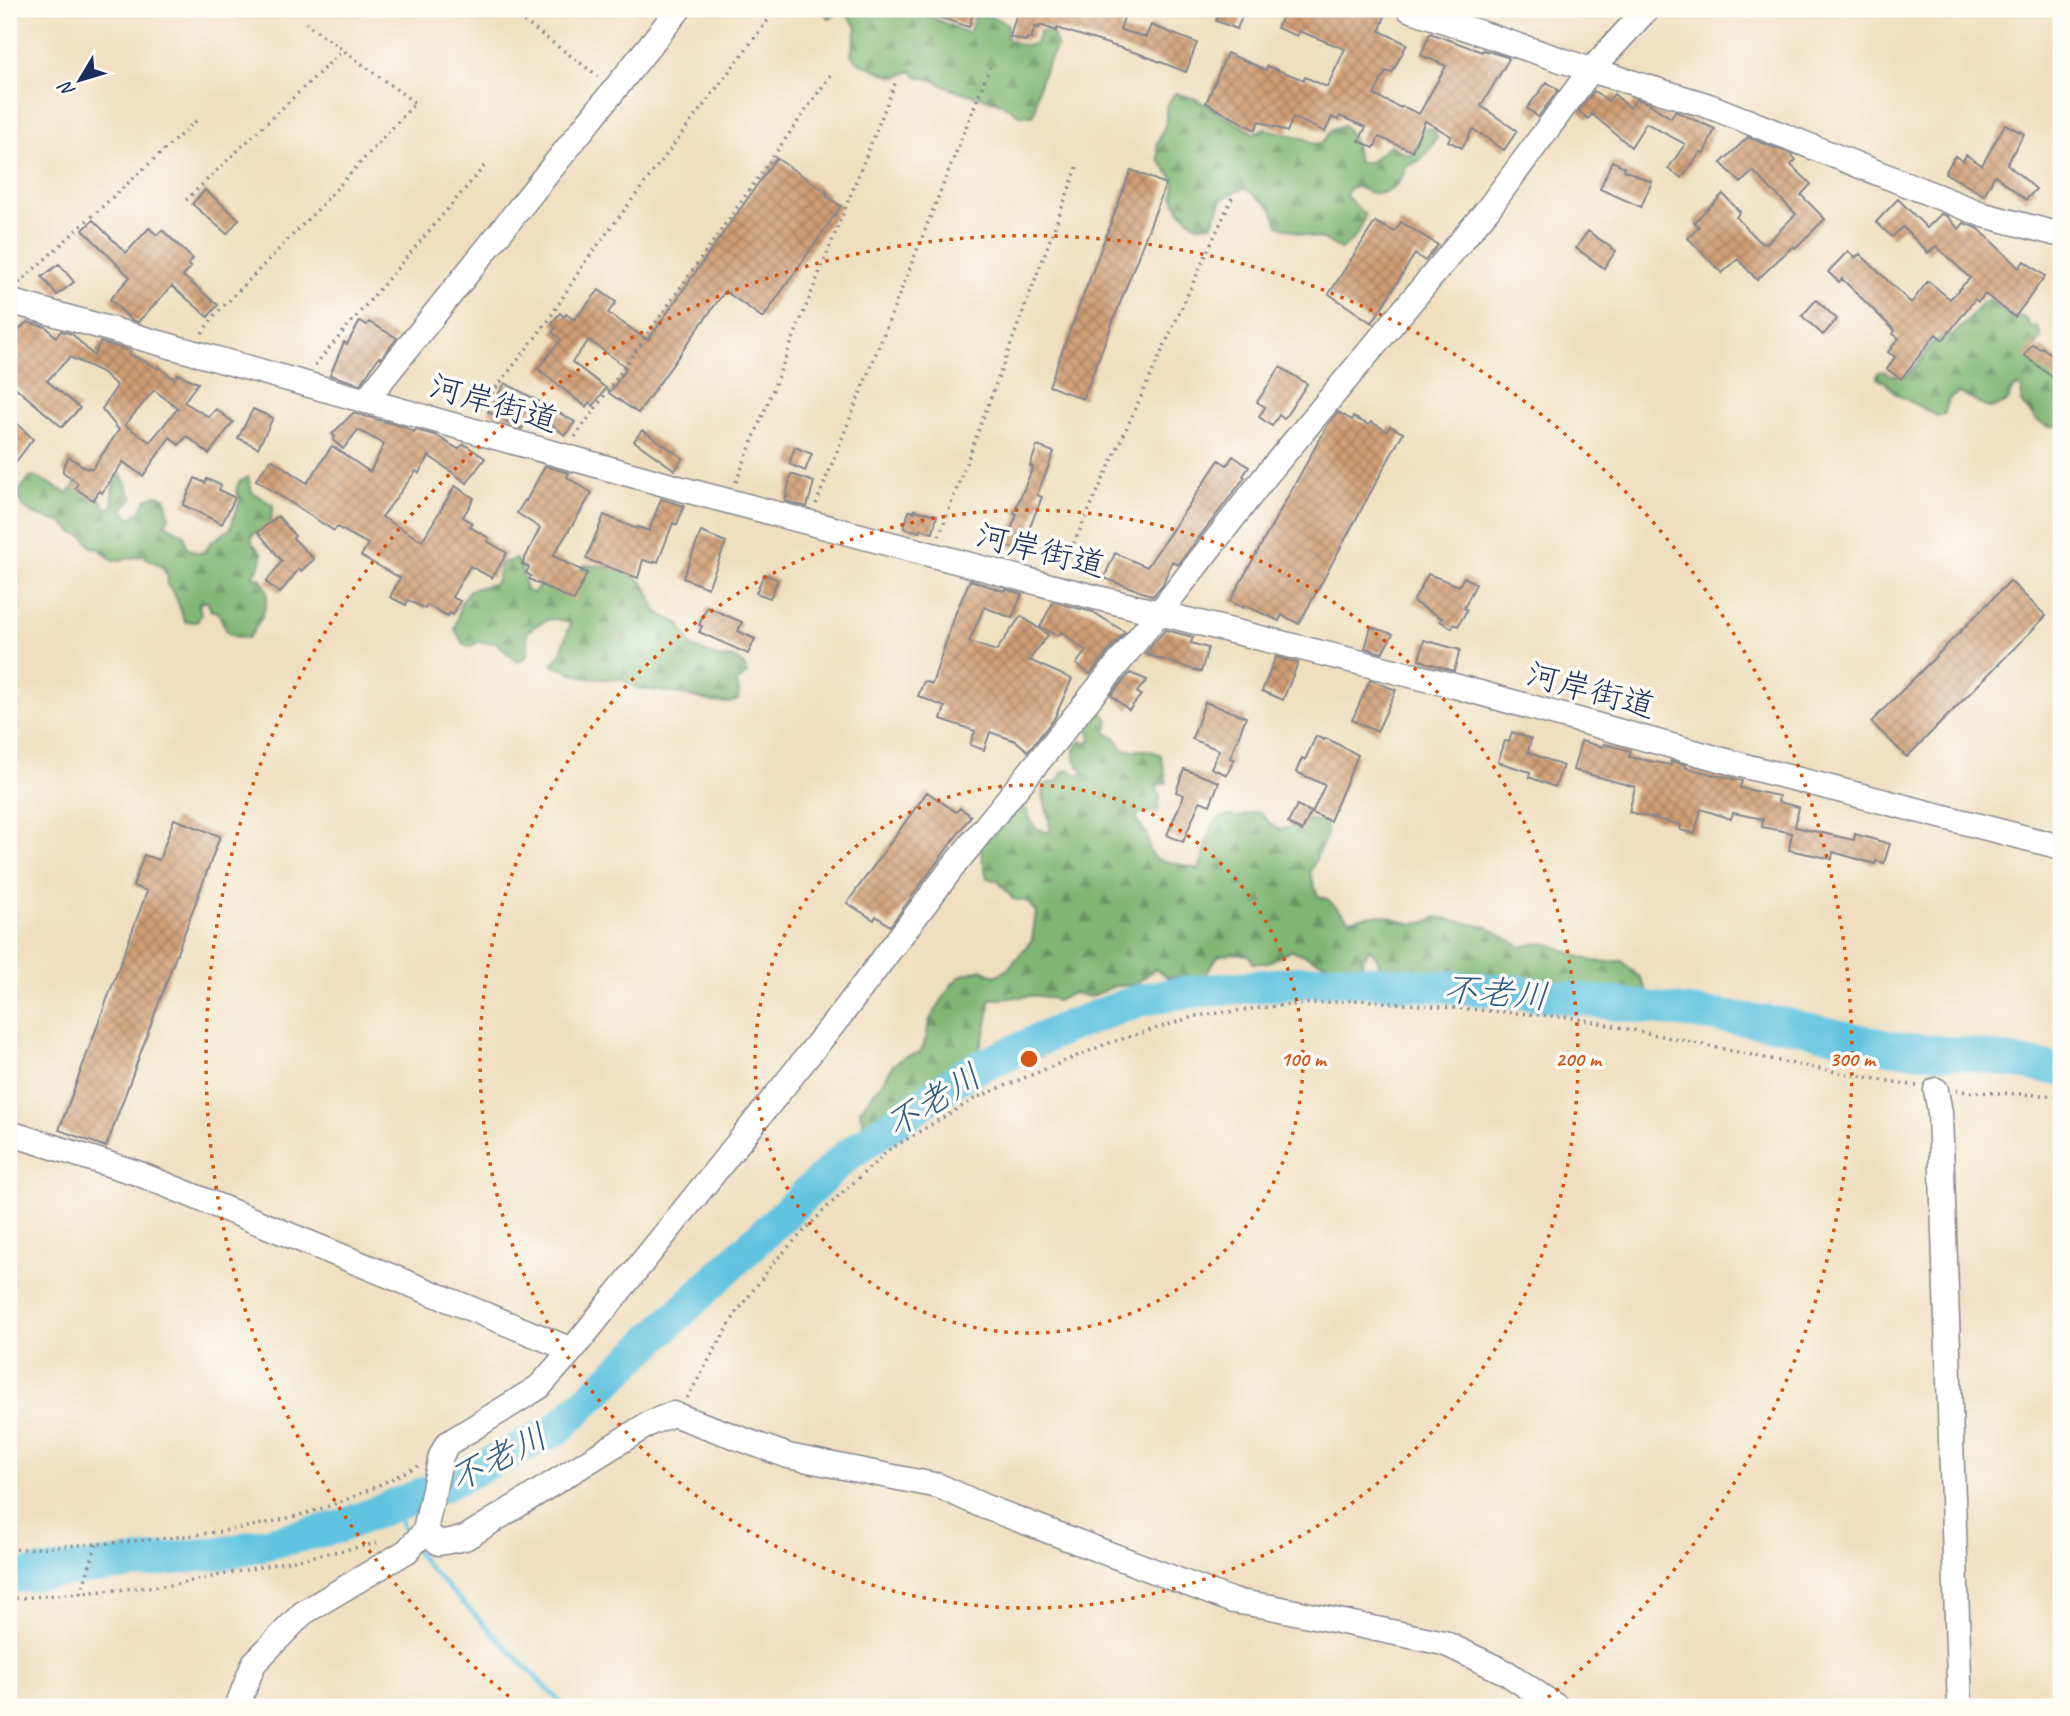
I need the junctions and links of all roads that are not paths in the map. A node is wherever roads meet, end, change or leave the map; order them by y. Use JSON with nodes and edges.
{"nodes":[{"id":1,"x":679,"y":9,"type":"edge"},
{"id":2,"x":1409,"y":9,"type":"edge"},
{"id":3,"x":1647,"y":9,"type":"edge"},
{"id":4,"x":1591,"y":71,"type":"junction"},
{"id":5,"x":2061,"y":235,"type":"edge"},
{"id":6,"x":14,"y":292,"type":"edge"},
{"id":7,"x":365,"y":401,"type":"junction"},
{"id":8,"x":1159,"y":613,"type":"junction"},
{"id":9,"x":2061,"y":847,"type":"edge"},
{"id":10,"x":1936,"y":1090,"type":"road end"},
{"id":11,"x":9,"y":1133,"type":"edge"},
{"id":12,"x":572,"y":1350,"type":"junction"},
{"id":13,"x":425,"y":1531,"type":"junction"},
{"id":14,"x":237,"y":1707,"type":"edge"},
{"id":15,"x":1557,"y":1707,"type":"edge"},
{"id":16,"x":1960,"y":1707,"type":"edge"}],
"edges":[{"from":1,"to":7,"type":"street"},
{"from":2,"to":4,"type":"street"},
{"from":3,"to":4,"type":"street"},
{"from":4,"to":5,"type":"street"},
{"from":4,"to":8,"type":"street"},
{"from":6,"to":7,"type":"street","name":"河岸街道"},
{"from":7,"to":8,"type":"street","name":"河岸街道"},
{"from":8,"to":9,"type":"street","name":"河岸街道"},
{"from":8,"to":12,"type":"street"},
{"from":10,"to":16,"type":"street"},
{"from":11,"to":12,"type":"street"},
{"from":12,"to":13,"type":"street"},
{"from":13,"to":14,"type":"street"},
{"from":13,"to":15,"type":"street"}]}
